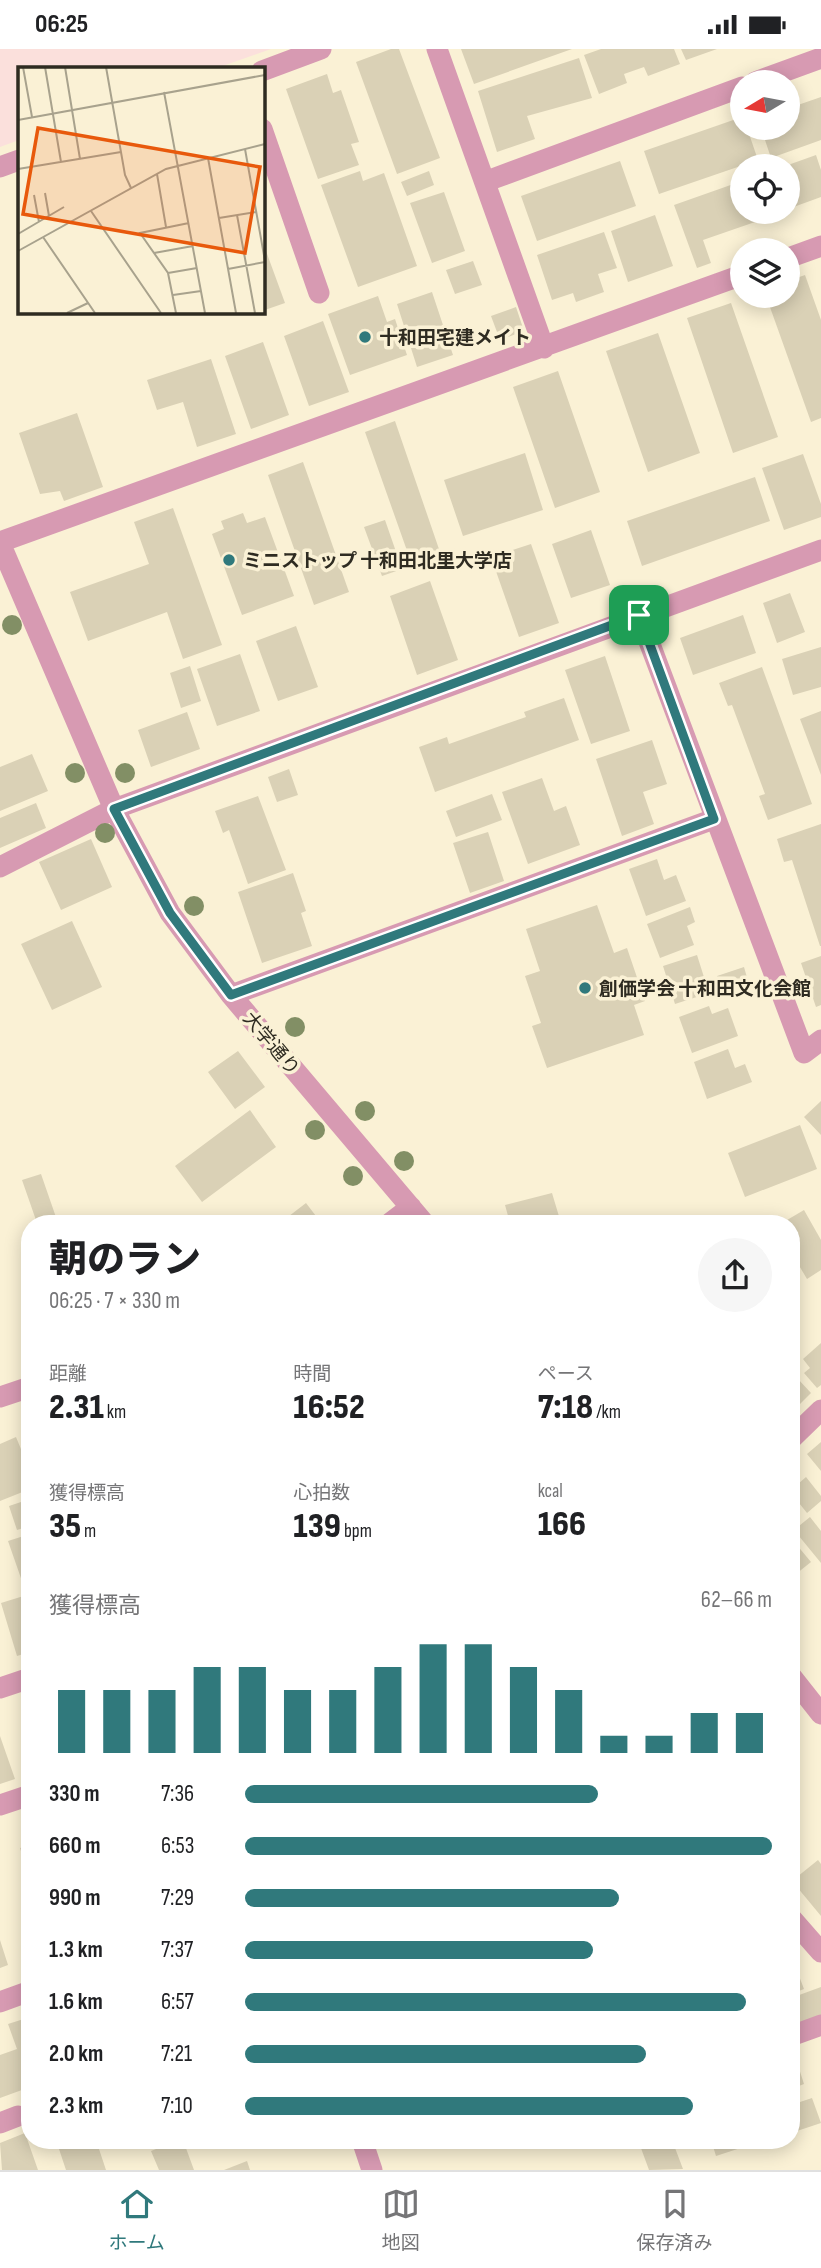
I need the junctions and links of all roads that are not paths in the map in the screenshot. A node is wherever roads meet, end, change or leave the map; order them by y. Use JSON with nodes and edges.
{"nodes":[{"id":1,"x":321,"y":49,"type":"edge"},
{"id":2,"x":437,"y":49,"type":"edge"},
{"id":3,"x":821,"y":58,"type":"edge"},
{"id":4,"x":264,"y":70,"type":"edge"},
{"id":5,"x":788,"y":70,"type":"edge"},
{"id":6,"x":730,"y":91,"type":"edge"},
{"id":7,"x":264,"y":135,"type":"edge"},
{"id":8,"x":18,"y":160,"type":"edge"},
{"id":9,"x":0,"y":167,"type":"edge"},
{"id":10,"x":486,"y":181,"type":"junction"},
{"id":11,"x":821,"y":246,"type":"edge"},
{"id":12,"x":800,"y":254,"type":"edge"},
{"id":13,"x":730,"y":279,"type":"edge"},
{"id":14,"x":319,"y":293,"type":"dead end"},
{"id":15,"x":544,"y":348,"type":"junction"},
{"id":16,"x":0,"y":542,"type":"edge"},
{"id":17,"x":821,"y":549,"type":"edge"},
{"id":18,"x":639,"y":615,"type":"junction"},
{"id":19,"x":114,"y":809,"type":"junction"},
{"id":20,"x":714,"y":819,"type":"junction"},
{"id":21,"x":0,"y":867,"type":"edge"},
{"id":22,"x":231,"y":995,"type":"junction"},
{"id":23,"x":821,"y":1040,"type":"edge"},
{"id":24,"x":417,"y":1215,"type":"edge"},
{"id":25,"x":21,"y":1390,"type":"edge"},
{"id":26,"x":0,"y":1397,"type":"edge"},
{"id":27,"x":821,"y":1410,"type":"edge"},
{"id":28,"x":800,"y":1430,"type":"edge"},
{"id":29,"x":21,"y":1681,"type":"edge"},
{"id":30,"x":800,"y":1687,"type":"edge"},
{"id":31,"x":0,"y":1688,"type":"edge"},
{"id":32,"x":821,"y":1714,"type":"edge"},
{"id":33,"x":21,"y":1798,"type":"edge"},
{"id":34,"x":0,"y":1805,"type":"edge"},
{"id":35,"x":800,"y":1930,"type":"edge"},
{"id":36,"x":821,"y":1952,"type":"edge"},
{"id":37,"x":21,"y":1994,"type":"edge"},
{"id":38,"x":0,"y":2002,"type":"edge"},
{"id":39,"x":821,"y":2025,"type":"edge"},
{"id":40,"x":800,"y":2033,"type":"edge"},
{"id":41,"x":365,"y":2149,"type":"edge"},
{"id":42,"x":372,"y":2170,"type":"edge"}],
"edges":[{"from":1,"to":4,"type":"street"},
{"from":2,"to":10,"type":"street"},
{"from":3,"to":5,"type":"street"},
{"from":6,"to":10,"type":"street"},
{"from":7,"to":14,"type":"street"},
{"from":8,"to":9,"type":"street"},
{"from":10,"to":15,"type":"street"},
{"from":11,"to":12,"type":"street"},
{"from":13,"to":15,"type":"street"},
{"from":15,"to":16,"type":"street"},
{"from":16,"to":19,"type":"street","name":"大学通り"},
{"from":17,"to":18,"type":"street"},
{"from":18,"to":19,"type":"street"},
{"from":18,"to":20,"type":"street"},
{"from":19,"to":21,"type":"street"},
{"from":19,"to":22,"type":"street","name":"大学通り"},
{"from":20,"to":22,"type":"street"},
{"from":20,"to":23,"type":"street"},
{"from":22,"to":24,"type":"street","name":"大学通り"},
{"from":25,"to":26,"type":"street"},
{"from":27,"to":28,"type":"street"},
{"from":29,"to":31,"type":"street"},
{"from":30,"to":32,"type":"street"},
{"from":33,"to":34,"type":"street"},
{"from":35,"to":36,"type":"street"},
{"from":37,"to":38,"type":"street"},
{"from":39,"to":40,"type":"street"},
{"from":41,"to":42,"type":"street"}]}
